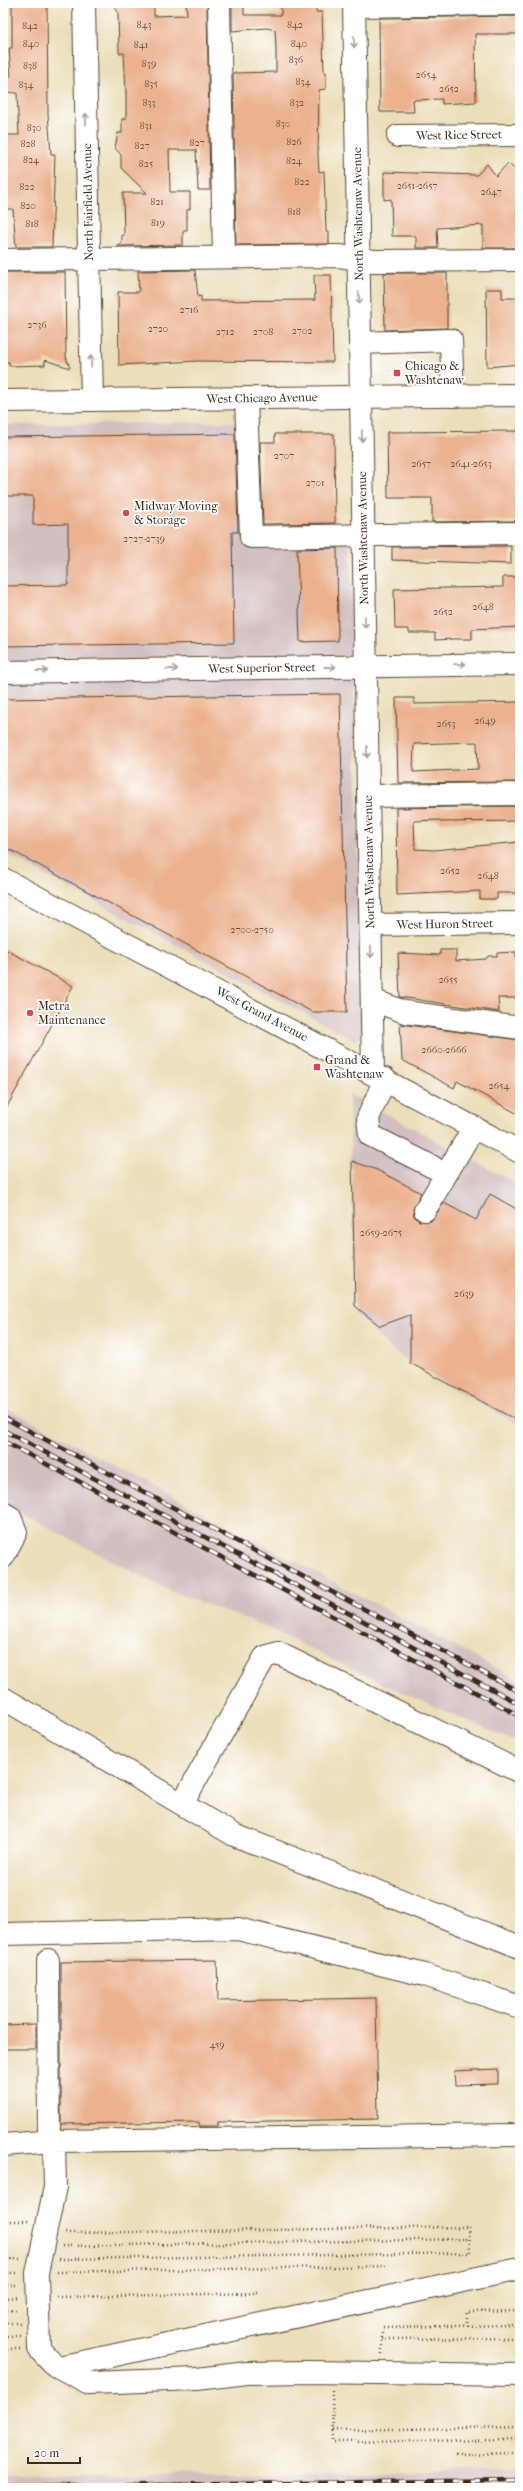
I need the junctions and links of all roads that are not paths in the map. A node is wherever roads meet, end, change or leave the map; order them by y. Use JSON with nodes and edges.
{"nodes":[{"id":1,"x":84,"y":3,"type":"edge"},
{"id":2,"x":220,"y":3,"type":"edge"},
{"id":3,"x":354,"y":4,"type":"edge"},
{"id":4,"x":520,"y":4,"type":"edge"},
{"id":5,"x":520,"y":135,"type":"edge"},
{"id":6,"x":398,"y":136,"type":"dead end"},
{"id":7,"x":224,"y":257,"type":"junction"},
{"id":8,"x":89,"y":259,"type":"junction"},
{"id":9,"x":358,"y":259,"type":"junction"},
{"id":10,"x":3,"y":260,"type":"edge"},
{"id":11,"x":520,"y":260,"type":"edge"},
{"id":12,"x":360,"y":343,"type":"junction"},
{"id":13,"x":520,"y":395,"type":"edge"},
{"id":14,"x":453,"y":396,"type":"junction"},
{"id":15,"x":361,"y":397,"type":"junction"},
{"id":16,"x":246,"y":398,"type":"junction"},
{"id":17,"x":92,"y":400,"type":"junction"},
{"id":18,"x":3,"y":401,"type":"edge"},
{"id":19,"x":520,"y":533,"type":"edge"},
{"id":20,"x":363,"y":535,"type":"junction"},
{"id":21,"x":520,"y":664,"type":"edge"},
{"id":22,"x":366,"y":666,"type":"junction"},
{"id":23,"x":3,"y":672,"type":"edge"},
{"id":24,"x":520,"y":794,"type":"edge"},
{"id":25,"x":368,"y":796,"type":"junction"},
{"id":26,"x":3,"y":879,"type":"edge"},
{"id":27,"x":520,"y":923,"type":"edge"},
{"id":28,"x":371,"y":925,"type":"junction"},
{"id":29,"x":372,"y":1000,"type":"junction"},
{"id":30,"x":520,"y":1028,"type":"edge"},
{"id":31,"x":379,"y":1076,"type":"junction"},
{"id":32,"x":474,"y":1127,"type":"junction"},
{"id":33,"x":520,"y":1152,"type":"edge"},
{"id":34,"x":433,"y":1167,"type":"dead end"},
{"id":35,"x":425,"y":1210,"type":"dead end"},
{"id":36,"x":3,"y":1513,"type":"edge"},
{"id":37,"x":3,"y":1557,"type":"edge"},
{"id":38,"x":3,"y":1698,"type":"edge"},
{"id":39,"x":520,"y":1772,"type":"edge"},
{"id":40,"x":182,"y":1804,"type":"junction"},
{"id":41,"x":3,"y":1934,"type":"edge"},
{"id":42,"x":520,"y":1947,"type":"edge"},
{"id":43,"x":48,"y":1960,"type":"dead end"},
{"id":44,"x":520,"y":2007,"type":"edge"},
{"id":45,"x":520,"y":2135,"type":"edge"},
{"id":46,"x":51,"y":2141,"type":"junction"},
{"id":47,"x":3,"y":2145,"type":"edge"},
{"id":48,"x":520,"y":2269,"type":"edge"},
{"id":49,"x":59,"y":2367,"type":"junction"},
{"id":50,"x":520,"y":2375,"type":"edge"}],
"edges":[{"from":8,"to":1,"type":"street","name":"North Fairfield Avenue","one_way":true},
{"from":2,"to":7,"type":"street"},
{"from":3,"to":4,"type":"street"},
{"from":3,"to":9,"type":"street","name":"North Washtenaw Avenue","one_way":true},
{"from":5,"to":6,"type":"street","name":"West Rice Street"},
{"from":7,"to":8,"type":"street"},
{"from":7,"to":9,"type":"street"},
{"from":8,"to":10,"type":"street"},
{"from":17,"to":8,"type":"street","name":"North Fairfield Avenue","one_way":true},
{"from":9,"to":11,"type":"street"},
{"from":9,"to":12,"type":"street","name":"North Washtenaw Avenue","one_way":true},
{"from":12,"to":14,"type":"street"},
{"from":12,"to":15,"type":"street","name":"North Washtenaw Avenue"},
{"from":13,"to":14,"type":"street","name":"West Chicago Avenue"},
{"from":14,"to":15,"type":"street","name":"West Chicago Avenue"},
{"from":15,"to":16,"type":"street","name":"West Chicago Avenue"},
{"from":15,"to":20,"type":"street","name":"North Washtenaw Avenue","one_way":true},
{"from":16,"to":17,"type":"street","name":"West Chicago Avenue"},
{"from":16,"to":20,"type":"street"},
{"from":17,"to":18,"type":"street","name":"West Chicago Avenue"},
{"from":19,"to":20,"type":"street"},
{"from":20,"to":22,"type":"street","name":"North Washtenaw Avenue","one_way":true},
{"from":22,"to":21,"type":"street","name":"West Superior Street","one_way":true},
{"from":23,"to":22,"type":"street","name":"West Superior Street","one_way":true},
{"from":22,"to":25,"type":"street","name":"North Washtenaw Avenue","one_way":true},
{"from":24,"to":25,"type":"street"},
{"from":25,"to":28,"type":"street","name":"North Washtenaw Avenue"},
{"from":26,"to":31,"type":"street","name":"West Grand Avenue"},
{"from":27,"to":28,"type":"street","name":"West Huron Street"},
{"from":28,"to":29,"type":"street","name":"North Washtenaw Avenue","one_way":true},
{"from":29,"to":30,"type":"street"},
{"from":29,"to":31,"type":"street","name":"North Washtenaw Avenue"},
{"from":31,"to":32,"type":"street","name":"West Grand Avenue"},
{"from":31,"to":34,"type":"street"},
{"from":32,"to":33,"type":"street","name":"West Grand Avenue"},
{"from":32,"to":35,"type":"street"},
{"from":36,"to":37,"type":"street"},
{"from":38,"to":40,"type":"street"},
{"from":39,"to":40,"type":"street"},
{"from":40,"to":42,"type":"street"},
{"from":41,"to":44,"type":"street"},
{"from":43,"to":46,"type":"street"},
{"from":45,"to":46,"type":"street"},
{"from":46,"to":47,"type":"street"},
{"from":46,"to":49,"type":"street"},
{"from":48,"to":49,"type":"street"},
{"from":49,"to":50,"type":"street"}]}
